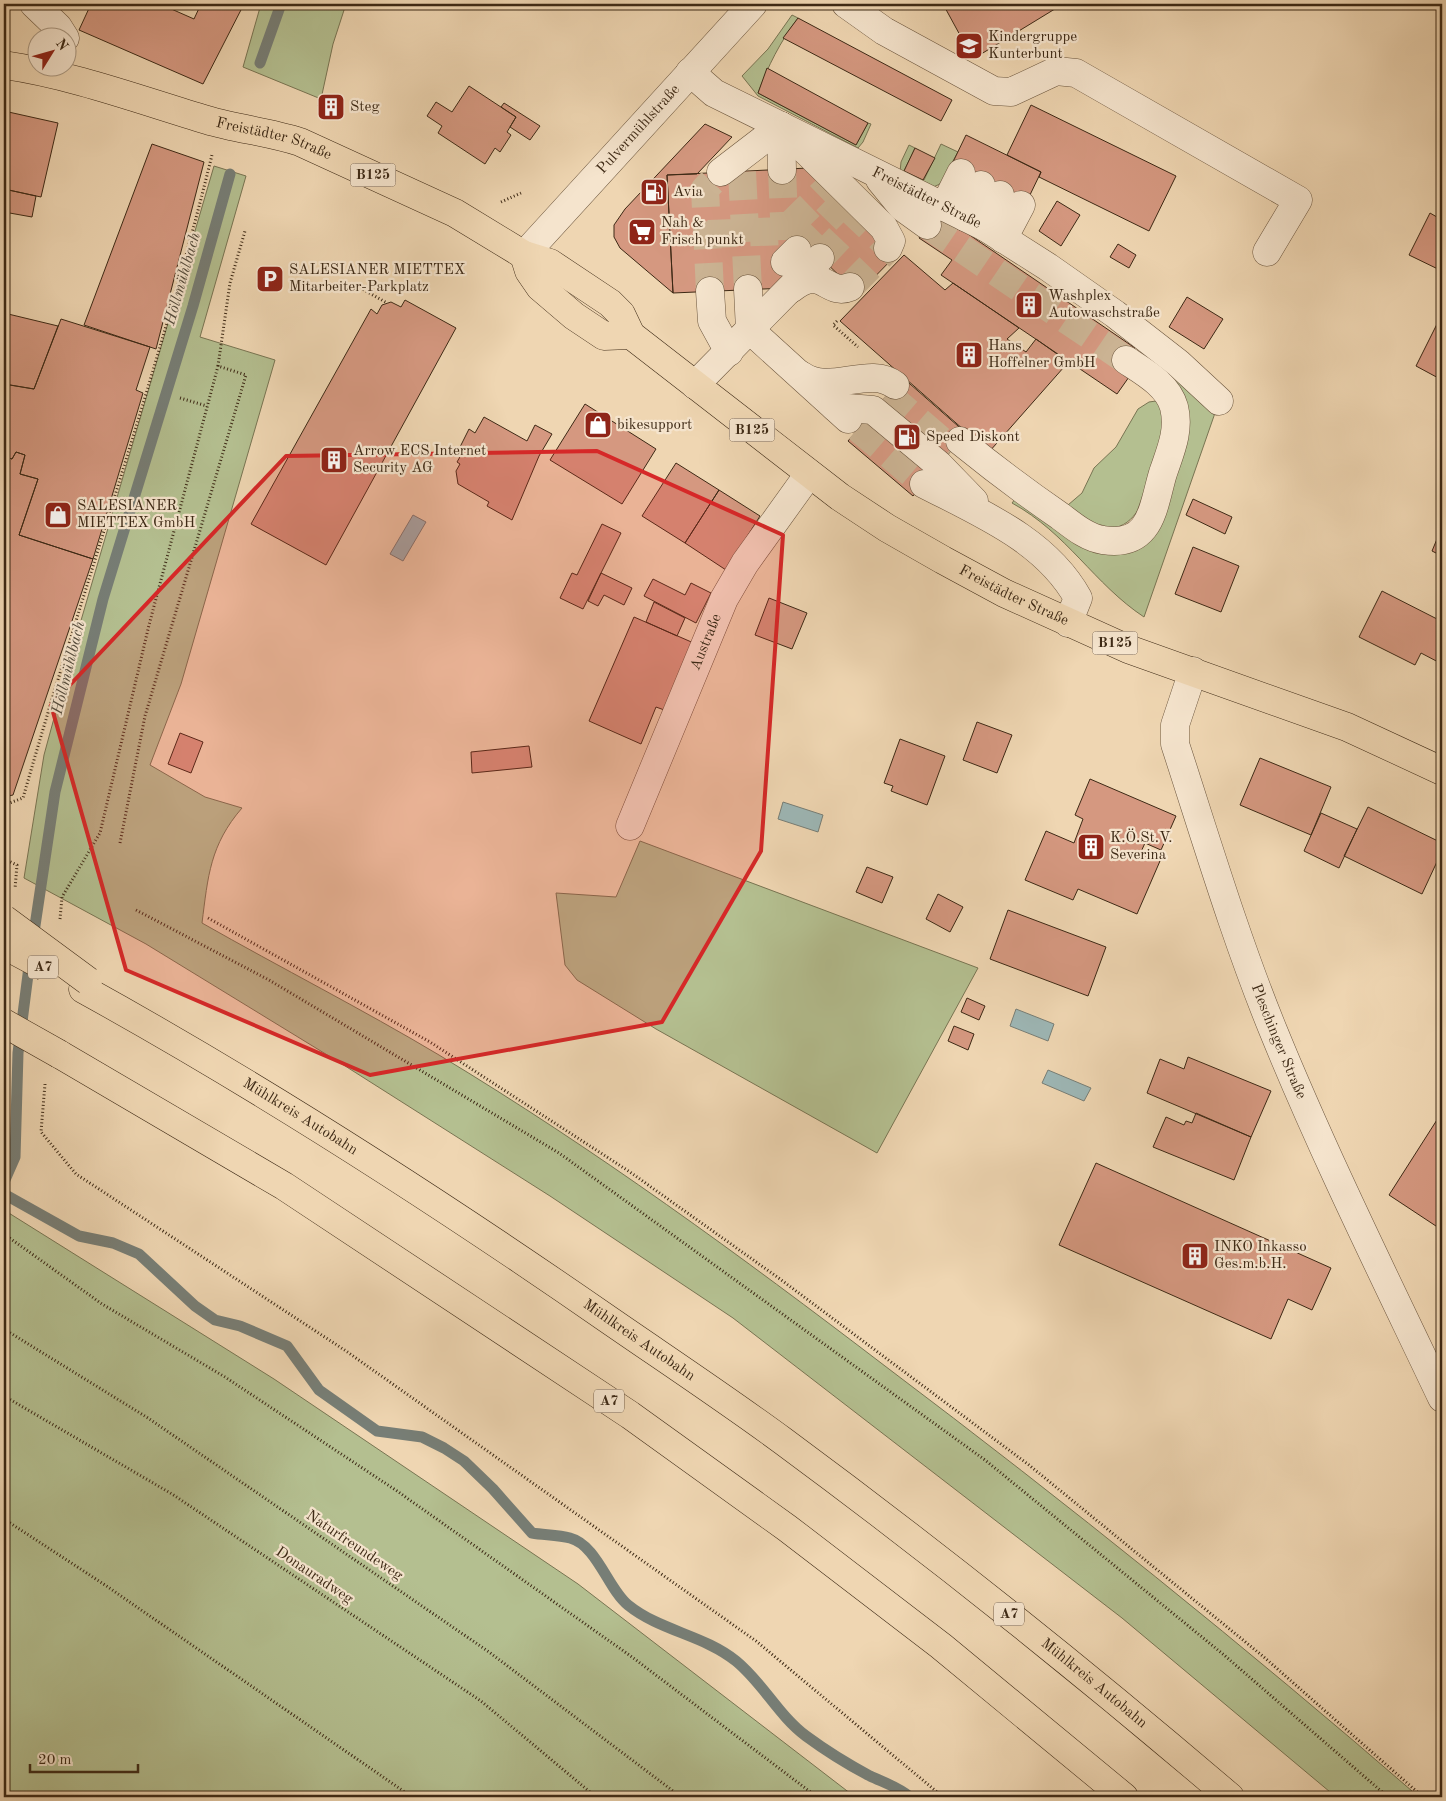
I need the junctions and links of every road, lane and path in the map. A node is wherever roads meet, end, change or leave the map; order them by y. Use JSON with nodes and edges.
{"nodes":[{"id":1,"x":34,"y":4,"type":"edge"},
{"id":2,"x":753,"y":4,"type":"edge"},
{"id":3,"x":846,"y":4,"type":"edge"},
{"id":4,"x":59,"y":28,"type":"edge"},
{"id":5,"x":4,"y":65,"type":"edge"},
{"id":6,"x":28,"y":68,"type":"edge"},
{"id":7,"x":690,"y":72,"type":"junction"},
{"id":8,"x":78,"y":77,"type":"edge"},
{"id":9,"x":781,"y":126,"type":"junction"},
{"id":10,"x":212,"y":154,"type":"dead end"},
{"id":11,"x":782,"y":170,"type":"tunnel mouth"},
{"id":12,"x":732,"y":172,"type":"tunnel mouth"},
{"id":13,"x":873,"y":172,"type":"junction"},
{"id":14,"x":847,"y":199,"type":"junction"},
{"id":15,"x":965,"y":223,"type":"junction"},
{"id":16,"x":245,"y":231,"type":"dead end"},
{"id":17,"x":888,"y":248,"type":"dead end"},
{"id":18,"x":1267,"y":252,"type":"dead end"},
{"id":19,"x":524,"y":255,"type":"junction"},
{"id":20,"x":357,"y":286,"type":"dead end"},
{"id":21,"x":850,"y":287,"type":"dead end"},
{"id":22,"x":748,"y":289,"type":"tunnel mouth"},
{"id":23,"x":710,"y":291,"type":"tunnel mouth"},
{"id":24,"x":387,"y":303,"type":"dead end"},
{"id":25,"x":750,"y":330,"type":"junction"},
{"id":26,"x":729,"y":352,"type":"junction"},
{"id":27,"x":1126,"y":360,"type":"tunnel mouth"},
{"id":28,"x":218,"y":366,"type":"junction"},
{"id":29,"x":795,"y":371,"type":"junction"},
{"id":30,"x":695,"y":385,"type":"junction"},
{"id":31,"x":180,"y":398,"type":"dead end"},
{"id":32,"x":1219,"y":402,"type":"dead end"},
{"id":33,"x":207,"y":406,"type":"junction"},
{"id":34,"x":836,"y":407,"type":"junction"},
{"id":35,"x":858,"y":428,"type":"tunnel mouth"},
{"id":36,"x":809,"y":474,"type":"junction"},
{"id":37,"x":924,"y":484,"type":"tunnel mouth"},
{"id":38,"x":995,"y":521,"type":"junction"},
{"id":39,"x":1068,"y":623,"type":"junction"},
{"id":40,"x":1193,"y":671,"type":"junction"},
{"id":41,"x":1442,"y":771,"type":"edge"},
{"id":42,"x":4,"y":805,"type":"edge"},
{"id":43,"x":630,"y":826,"type":"dead end"},
{"id":44,"x":120,"y":844,"type":"dead end"},
{"id":45,"x":4,"y":859,"type":"edge"},
{"id":46,"x":17,"y":865,"type":"dead end"},
{"id":47,"x":136,"y":910,"type":"dead end"},
{"id":48,"x":208,"y":918,"type":"dead end"},
{"id":49,"x":4,"y":919,"type":"edge"},
{"id":50,"x":59,"y":927,"type":"dead end"},
{"id":51,"x":4,"y":945,"type":"edge"},
{"id":52,"x":85,"y":985,"type":"junction"},
{"id":53,"x":4,"y":1023,"type":"edge"},
{"id":54,"x":53,"y":1065,"type":"junction"},
{"id":55,"x":4,"y":1234,"type":"edge"},
{"id":56,"x":4,"y":1329,"type":"edge"},
{"id":57,"x":4,"y":1396,"type":"edge"},
{"id":58,"x":1442,"y":1398,"type":"edge"},
{"id":59,"x":4,"y":1519,"type":"edge"},
{"id":60,"x":412,"y":1797,"type":"edge"},
{"id":61,"x":596,"y":1797,"type":"edge"},
{"id":62,"x":681,"y":1797,"type":"edge"},
{"id":63,"x":818,"y":1797,"type":"edge"},
{"id":64,"x":944,"y":1797,"type":"edge"},
{"id":65,"x":1124,"y":1797,"type":"edge"},
{"id":66,"x":1230,"y":1797,"type":"edge"},
{"id":67,"x":1388,"y":1797,"type":"edge"},
{"id":68,"x":1423,"y":1797,"type":"edge"}],
"edges":[{"from":1,"to":4,"type":"street"},
{"from":2,"to":7,"type":"street","name":"Pulvermühlstraße"},
{"from":3,"to":18,"type":"street"},
{"from":5,"to":6,"type":"main road","name":"Freistädter Straße","number":"B125"},
{"from":7,"to":9,"type":"street","name":"Freistädter Straße"},
{"from":7,"to":19,"type":"street","name":"Pulvermühlstraße"},
{"from":8,"to":19,"type":"main road","name":"Freistädter Straße","number":"B125"},
{"from":9,"to":11,"type":"street"},
{"from":9,"to":12,"type":"street"},
{"from":9,"to":13,"type":"street","name":"Freistädter Straße"},
{"from":9,"to":14,"type":"street"},
{"from":10,"to":42,"type":"path"},
{"from":13,"to":14,"type":"street"},
{"from":13,"to":15,"type":"street","name":"Freistädter Straße"},
{"from":14,"to":17,"type":"street"},
{"from":15,"to":15,"type":"street"},
{"from":15,"to":32,"type":"street","name":"Freistädter Straße"},
{"from":16,"to":28,"type":"path"},
{"from":19,"to":30,"type":"main road","name":"Freistädter Straße","number":"B125"},
{"from":20,"to":24,"type":"path"},
{"from":21,"to":25,"type":"street"},
{"from":22,"to":25,"type":"street"},
{"from":23,"to":26,"type":"street"},
{"from":25,"to":26,"type":"street"},
{"from":25,"to":29,"type":"street"},
{"from":26,"to":30,"type":"street"},
{"from":27,"to":38,"type":"street"},
{"from":28,"to":33,"type":"path"},
{"from":28,"to":44,"type":"path"},
{"from":29,"to":34,"type":"street"},
{"from":29,"to":34,"type":"street"},
{"from":30,"to":36,"type":"main road","name":"Freistädter Straße","number":"B125"},
{"from":31,"to":33,"type":"path"},
{"from":33,"to":50,"type":"path"},
{"from":34,"to":35,"type":"street"},
{"from":34,"to":38,"type":"street"},
{"from":36,"to":39,"type":"main road","name":"Freistädter Straße","number":"B125"},
{"from":36,"to":43,"type":"street","name":"Austraße"},
{"from":37,"to":38,"type":"street"},
{"from":38,"to":39,"type":"street"},
{"from":39,"to":40,"type":"main road","name":"Freistädter Straße","number":"B125"},
{"from":40,"to":41,"type":"main road","name":"Freistädter Straße","number":"B125"},
{"from":40,"to":58,"type":"street","name":"Pleschinger Straße"},
{"from":45,"to":46,"type":"path"},
{"from":47,"to":67,"type":"path"},
{"from":48,"to":68,"type":"path"},
{"from":49,"to":52,"type":"main road","bridge":true},
{"from":51,"to":52,"type":"main road","name":"Mühlkreis Autobahn","number":"A7","bridge":true},
{"from":52,"to":66,"type":"main road","name":"Mühlkreis Autobahn","number":"A7"},
{"from":53,"to":54,"type":"main road","number":"A7","bridge":true},
{"from":54,"to":64,"type":"path"},
{"from":54,"to":65,"type":"main road","number":"A7"},
{"from":55,"to":63,"type":"path"},
{"from":56,"to":62,"type":"path","name":"Naturfreundeweg"},
{"from":57,"to":61,"type":"path","name":"Donauradweg"},
{"from":59,"to":60,"type":"path"}]}
